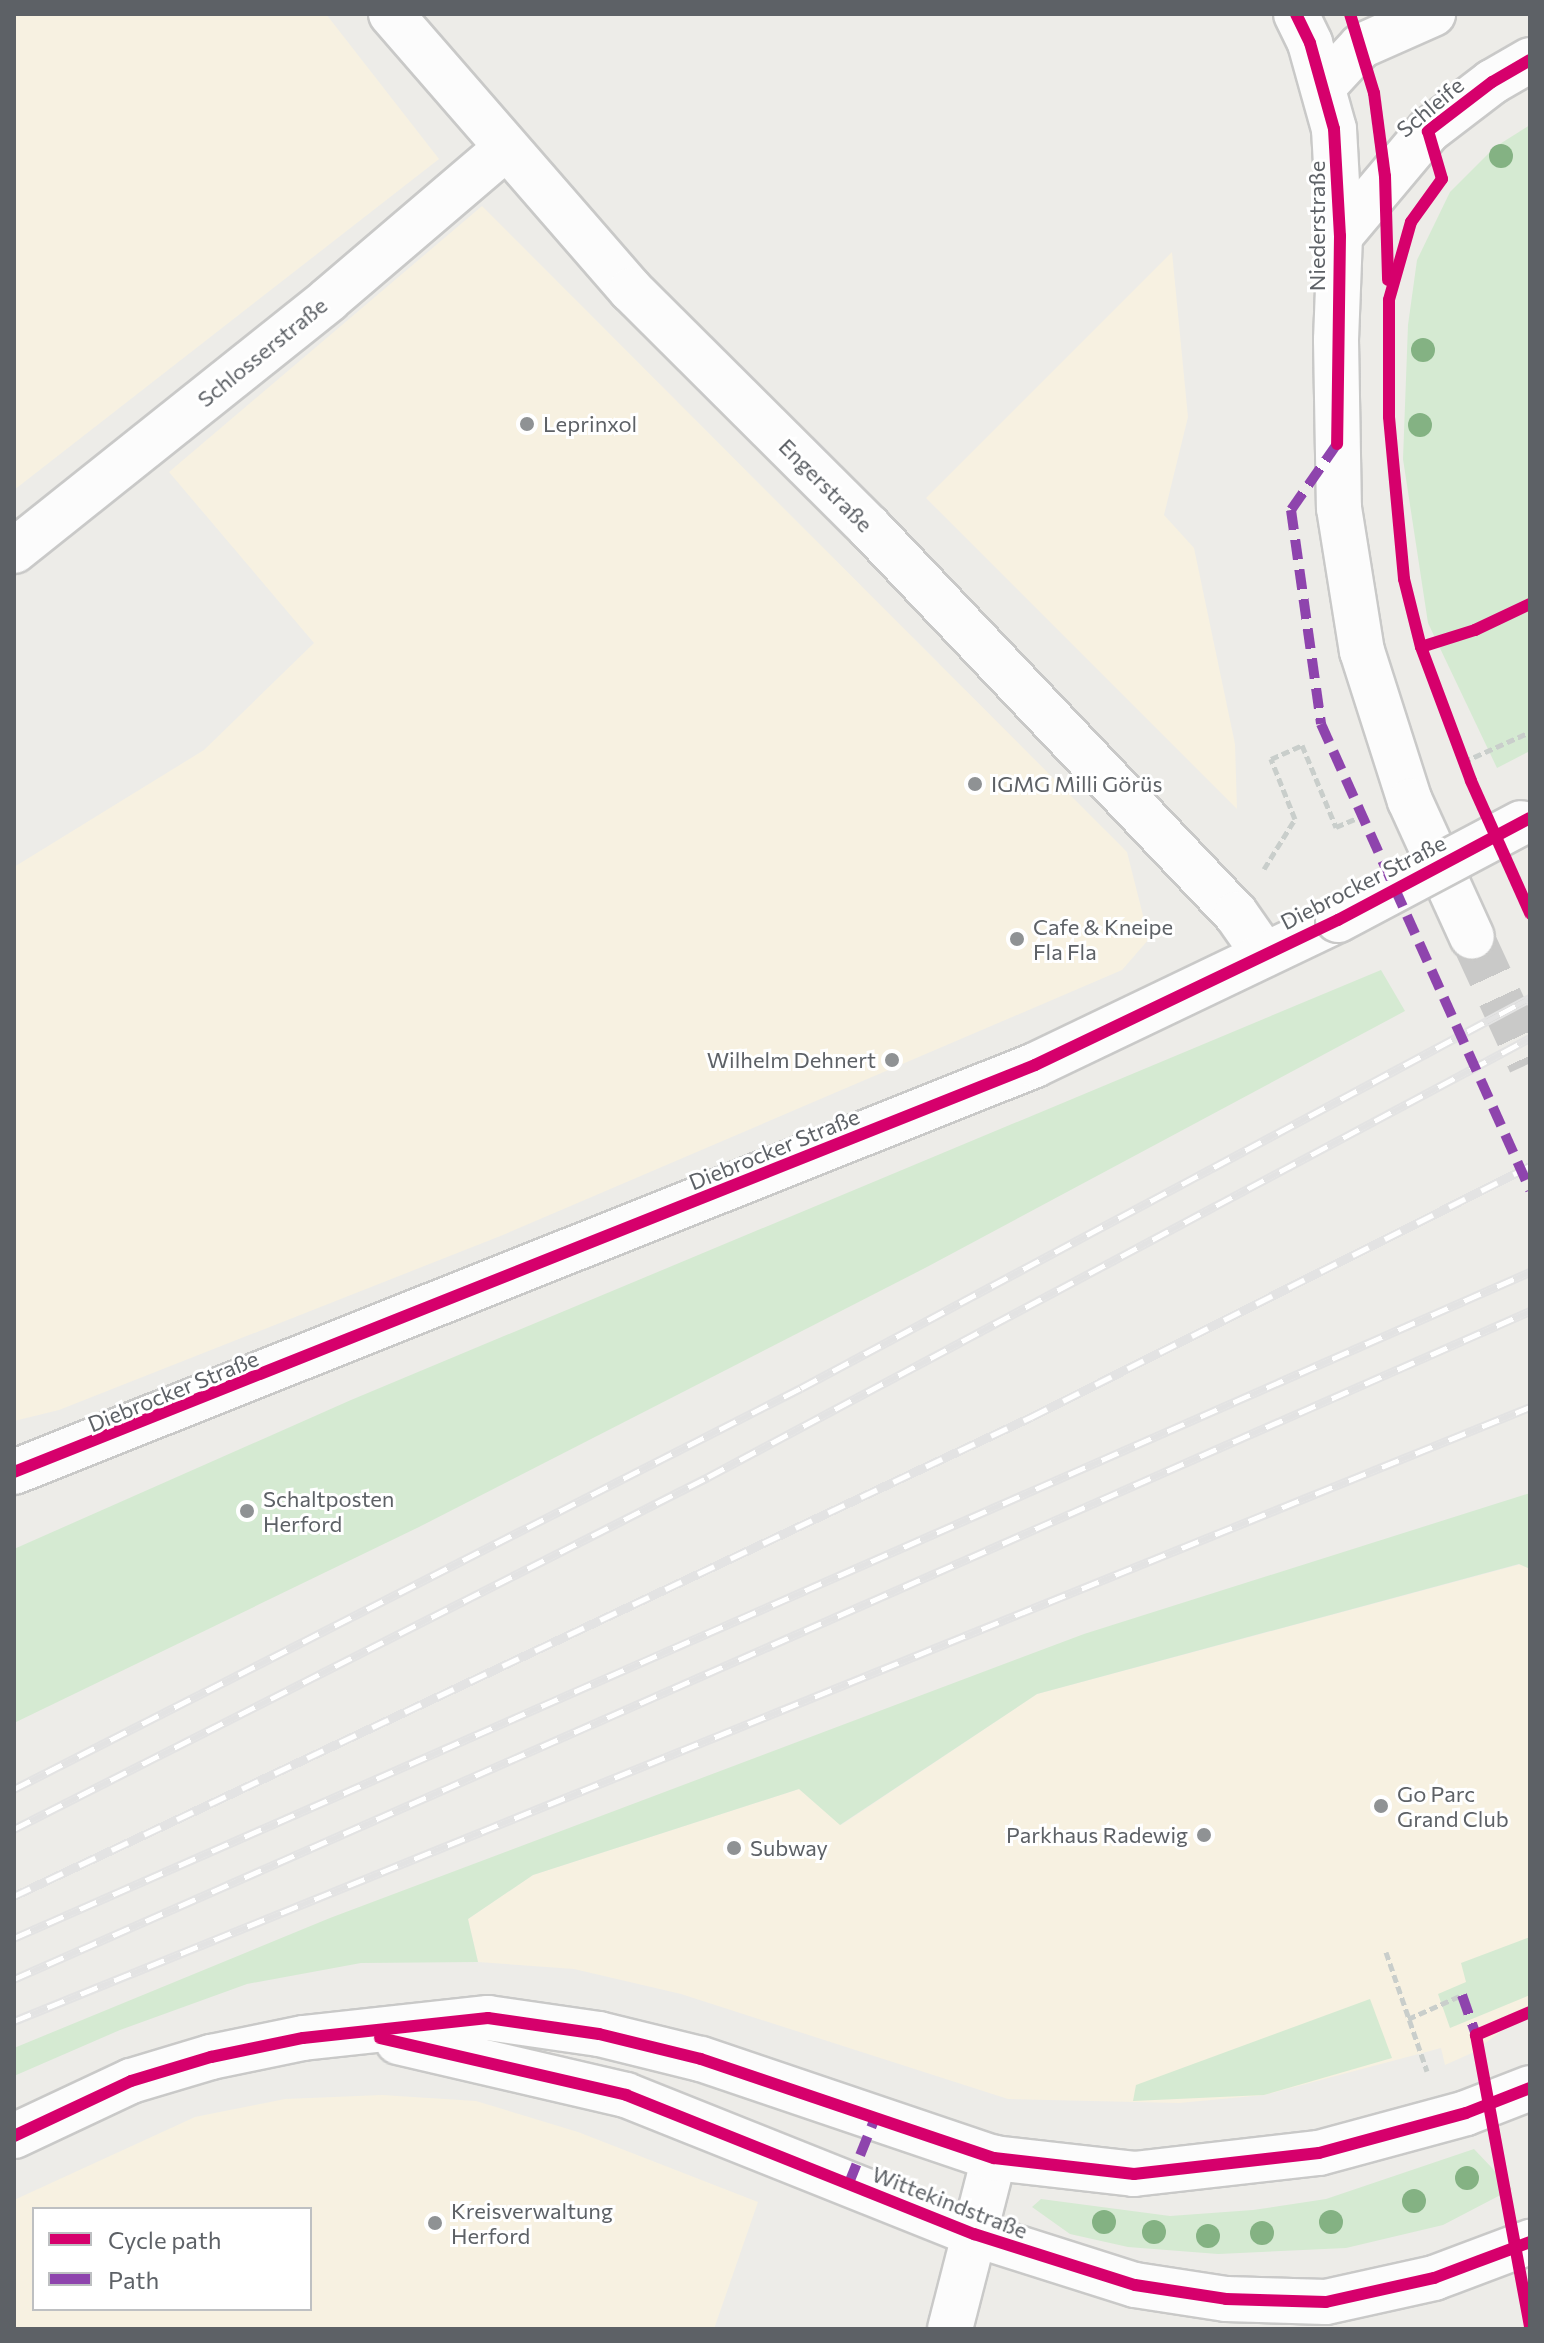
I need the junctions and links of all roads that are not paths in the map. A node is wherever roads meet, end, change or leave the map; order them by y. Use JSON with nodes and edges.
{"nodes":[{"id":1,"x":391,"y":14,"type":"edge"},
{"id":2,"x":1296,"y":14,"type":"edge"},
{"id":3,"x":1433,"y":14,"type":"edge"},
{"id":4,"x":1530,"y":60,"type":"edge"},
{"id":5,"x":1323,"y":87,"type":"junction"},
{"id":6,"x":505,"y":149,"type":"junction"},
{"id":7,"x":1340,"y":236,"type":"junction"},
{"id":8,"x":14,"y":551,"type":"edge"},
{"id":9,"x":1526,"y":820,"type":"edge"},
{"id":10,"x":1472,"y":937,"type":"tunnel mouth"},
{"id":11,"x":1264,"y":954,"type":"junction"},
{"id":12,"x":14,"y":1472,"type":"edge"},
{"id":13,"x":365,"y":2035,"type":"junction"},
{"id":14,"x":1530,"y":2088,"type":"edge"},
{"id":15,"x":14,"y":2136,"type":"edge"},
{"id":16,"x":994,"y":2158,"type":"junction"},
{"id":17,"x":974,"y":2234,"type":"junction"},
{"id":18,"x":1530,"y":2242,"type":"edge"},
{"id":19,"x":950,"y":2329,"type":"edge"}],
"edges":[{"from":1,"to":6,"type":"street","name":"Engerstraße"},
{"from":2,"to":5,"type":"street","name":"Niederstraße"},
{"from":3,"to":5,"type":"street"},
{"from":4,"to":7,"type":"street","name":"Schleife"},
{"from":5,"to":7,"type":"street","name":"Niederstraße"},
{"from":6,"to":8,"type":"street","name":"Schlosserstraße"},
{"from":6,"to":11,"type":"street","name":"Engerstraße"},
{"from":7,"to":10,"type":"street","name":"Niederstraße"},
{"from":9,"to":11,"type":"street","name":"Diebrocker Straße","bridge":true},
{"from":11,"to":12,"type":"street","name":"Diebrocker Straße"},
{"from":13,"to":15,"type":"street","name":"Wittekindstraße"},
{"from":13,"to":16,"type":"street","name":"Wittekindstraße"},
{"from":13,"to":17,"type":"street","name":"Wittekindstraße"},
{"from":14,"to":16,"type":"street","name":"Wittekindstraße"},
{"from":16,"to":17,"type":"street"},
{"from":17,"to":18,"type":"street","name":"Wittekindstraße"},
{"from":17,"to":19,"type":"street"}]}
